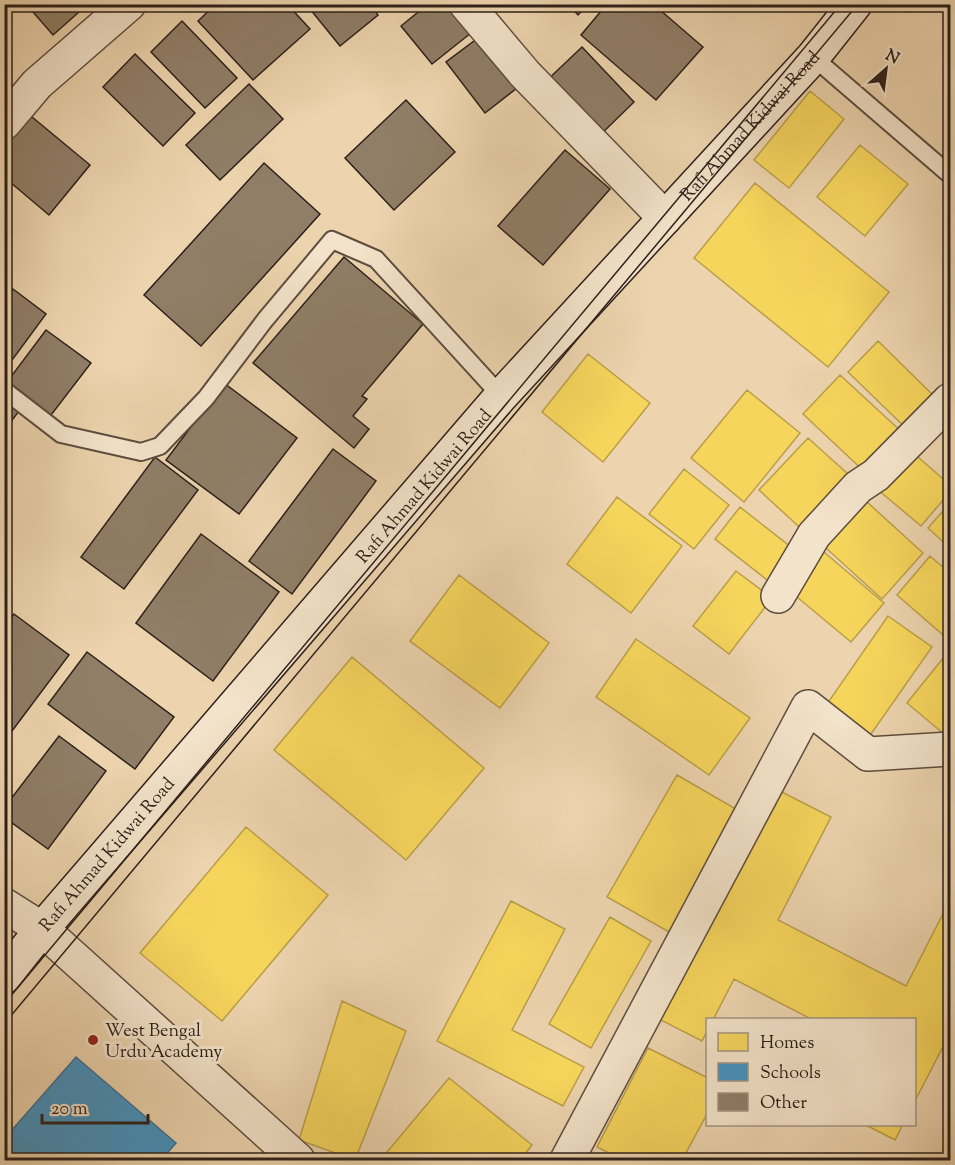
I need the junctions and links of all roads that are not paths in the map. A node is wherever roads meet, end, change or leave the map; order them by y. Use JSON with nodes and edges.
{"nodes":[{"id":1,"x":129,"y":4,"type":"edge"},
{"id":2,"x":466,"y":4,"type":"edge"},
{"id":3,"x":855,"y":4,"type":"edge"},
{"id":4,"x":813,"y":57,"type":"junction"},
{"id":5,"x":4,"y":123,"type":"edge"},
{"id":6,"x":951,"y":175,"type":"edge"},
{"id":7,"x":665,"y":218,"type":"junction"},
{"id":8,"x":4,"y":390,"type":"edge"},
{"id":9,"x":501,"y":396,"type":"junction"},
{"id":10,"x":951,"y":400,"type":"edge"},
{"id":11,"x":778,"y":596,"type":"dead end"},
{"id":12,"x":951,"y":749,"type":"edge"},
{"id":13,"x":4,"y":905,"type":"edge"},
{"id":14,"x":42,"y":930,"type":"junction"},
{"id":15,"x":4,"y":976,"type":"edge"},
{"id":16,"x":298,"y":1161,"type":"edge"},
{"id":17,"x":567,"y":1161,"type":"edge"}],
"edges":[{"from":1,"to":5,"type":"street"},
{"from":2,"to":7,"type":"street"},
{"from":3,"to":4,"type":"street","name":"Rafi Ahmad Kidwai Road"},
{"from":4,"to":6,"type":"lane"},
{"from":4,"to":7,"type":"street","name":"Rafi Ahmad Kidwai Road"},
{"from":7,"to":9,"type":"street","name":"Rafi Ahmad Kidwai Road"},
{"from":8,"to":9,"type":"lane"},
{"from":9,"to":14,"type":"street","name":"Rafi Ahmad Kidwai Road"},
{"from":10,"to":11,"type":"street"},
{"from":12,"to":17,"type":"street"},
{"from":13,"to":14,"type":"street"},
{"from":14,"to":15,"type":"street","name":"Rafi Ahmad Kidwai Road"},
{"from":14,"to":16,"type":"street"}]}
